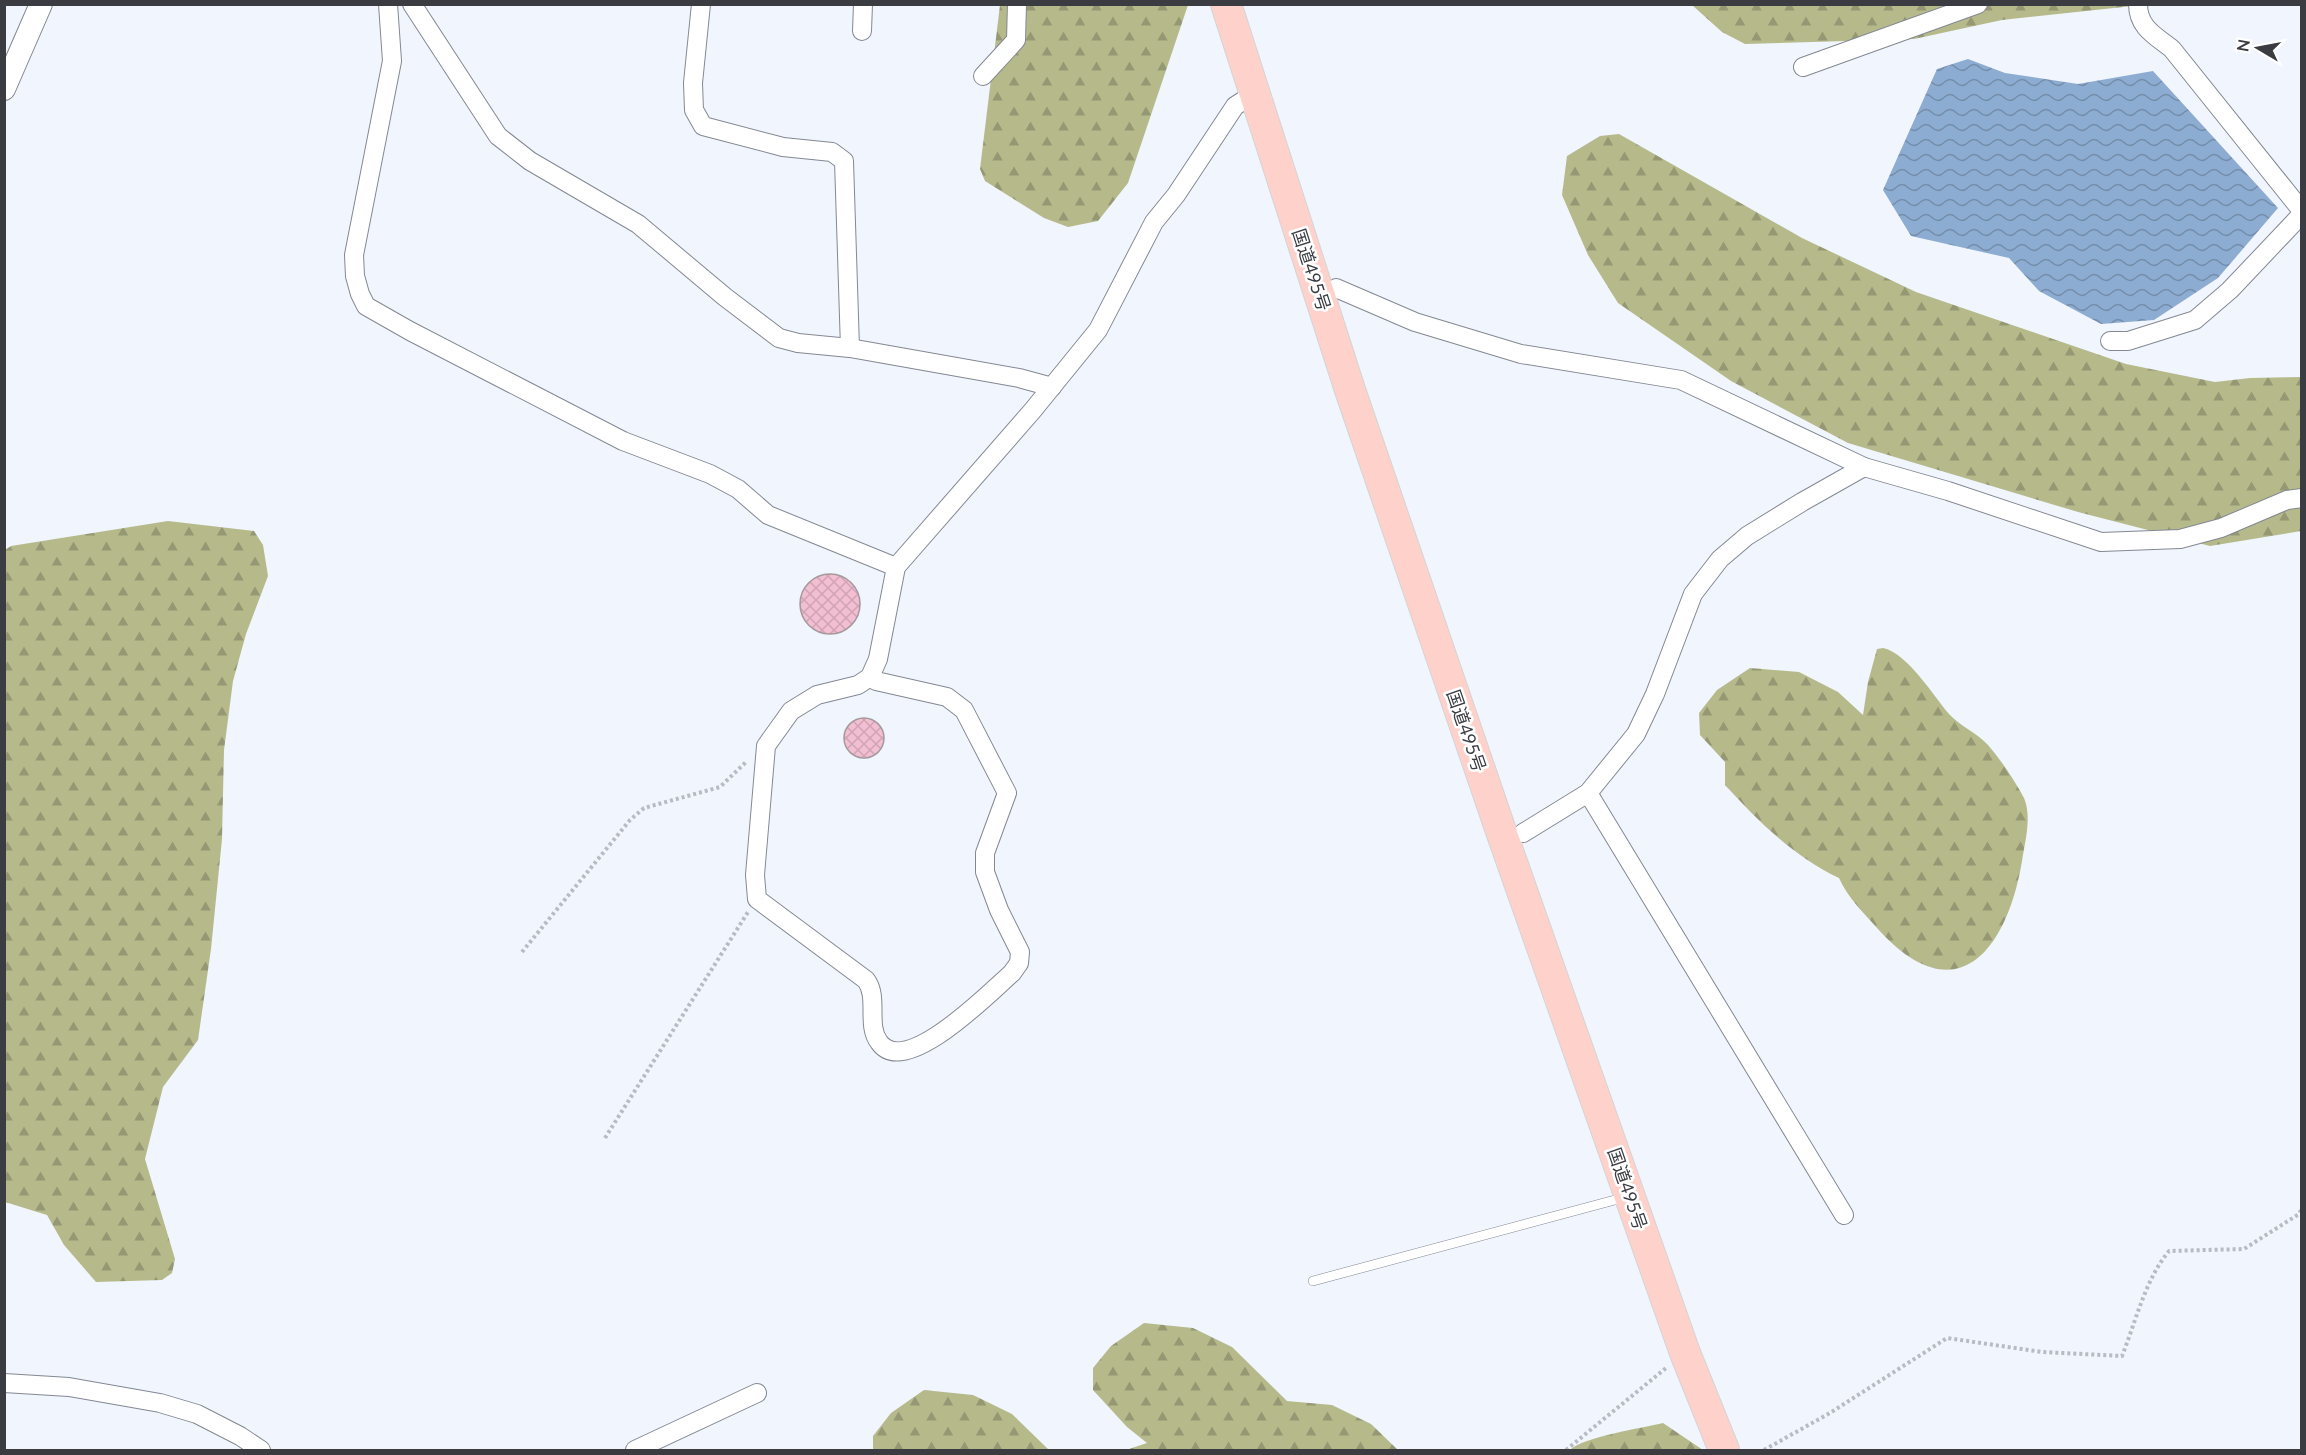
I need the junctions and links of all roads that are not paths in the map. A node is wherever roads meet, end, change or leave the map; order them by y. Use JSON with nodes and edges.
{"nodes":[{"id":1,"x":40,"y":4,"type":"edge"},
{"id":2,"x":388,"y":4,"type":"edge"},
{"id":3,"x":412,"y":4,"type":"edge"},
{"id":4,"x":701,"y":4,"type":"edge"},
{"id":5,"x":863,"y":4,"type":"edge"},
{"id":6,"x":1017,"y":4,"type":"edge"},
{"id":7,"x":1226,"y":4,"type":"edge"},
{"id":8,"x":1246,"y":4,"type":"edge"},
{"id":9,"x":1978,"y":4,"type":"edge"},
{"id":10,"x":2138,"y":4,"type":"edge"},
{"id":11,"x":862,"y":31,"type":"dead end"},
{"id":12,"x":1803,"y":67,"type":"dead end"},
{"id":13,"x":983,"y":76,"type":"dead end"},
{"id":14,"x":4,"y":89,"type":"edge"},
{"id":15,"x":1255,"y":93,"type":"junction"},
{"id":16,"x":2301,"y":212,"type":"edge"},
{"id":17,"x":1336,"y":288,"type":"junction"},
{"id":18,"x":2110,"y":341,"type":"dead end"},
{"id":19,"x":850,"y":348,"type":"junction"},
{"id":20,"x":1052,"y":387,"type":"junction"},
{"id":21,"x":1864,"y":467,"type":"junction"},
{"id":22,"x":2301,"y":498,"type":"edge"},
{"id":23,"x":896,"y":567,"type":"junction"},
{"id":24,"x":870,"y":677,"type":"junction"},
{"id":25,"x":1587,"y":793,"type":"junction"},
{"id":26,"x":1523,"y":833,"type":"junction"},
{"id":27,"x":1630,"y":1196,"type":"junction"},
{"id":28,"x":1844,"y":1215,"type":"dead end"},
{"id":29,"x":1313,"y":1281,"type":"dead end"},
{"id":30,"x":4,"y":1383,"type":"edge"},
{"id":31,"x":757,"y":1393,"type":"dead end"},
{"id":32,"x":261,"y":1450,"type":"edge"},
{"id":33,"x":636,"y":1450,"type":"edge"},
{"id":34,"x":1724,"y":1450,"type":"edge"},
{"id":35,"x":1738,"y":1450,"type":"edge"}],
"edges":[{"from":1,"to":14,"type":"street"},
{"from":2,"to":23,"type":"street"},
{"from":3,"to":19,"type":"street"},
{"from":4,"to":19,"type":"street"},
{"from":5,"to":11,"type":"street"},
{"from":6,"to":13,"type":"street"},
{"from":7,"to":15,"type":"highway","name":"国道495号"},
{"from":8,"to":17,"type":"highway","name":"国道495号"},
{"from":9,"to":12,"type":"street"},
{"from":10,"to":16,"type":"street"},
{"from":15,"to":20,"type":"street"},
{"from":15,"to":27,"type":"highway","name":"国道495号"},
{"from":16,"to":18,"type":"street"},
{"from":17,"to":21,"type":"street"},
{"from":17,"to":26,"type":"highway","name":"国道495号"},
{"from":19,"to":20,"type":"street"},
{"from":20,"to":23,"type":"street"},
{"from":21,"to":22,"type":"street"},
{"from":21,"to":25,"type":"street"},
{"from":23,"to":24,"type":"street"},
{"from":24,"to":24,"type":"street"},
{"from":25,"to":26,"type":"street"},
{"from":25,"to":28,"type":"street"},
{"from":26,"to":35,"type":"highway","name":"国道495号"},
{"from":27,"to":29,"type":"lane"},
{"from":27,"to":34,"type":"highway","name":"国道495号"},
{"from":30,"to":32,"type":"street"},
{"from":31,"to":33,"type":"street"}]}
